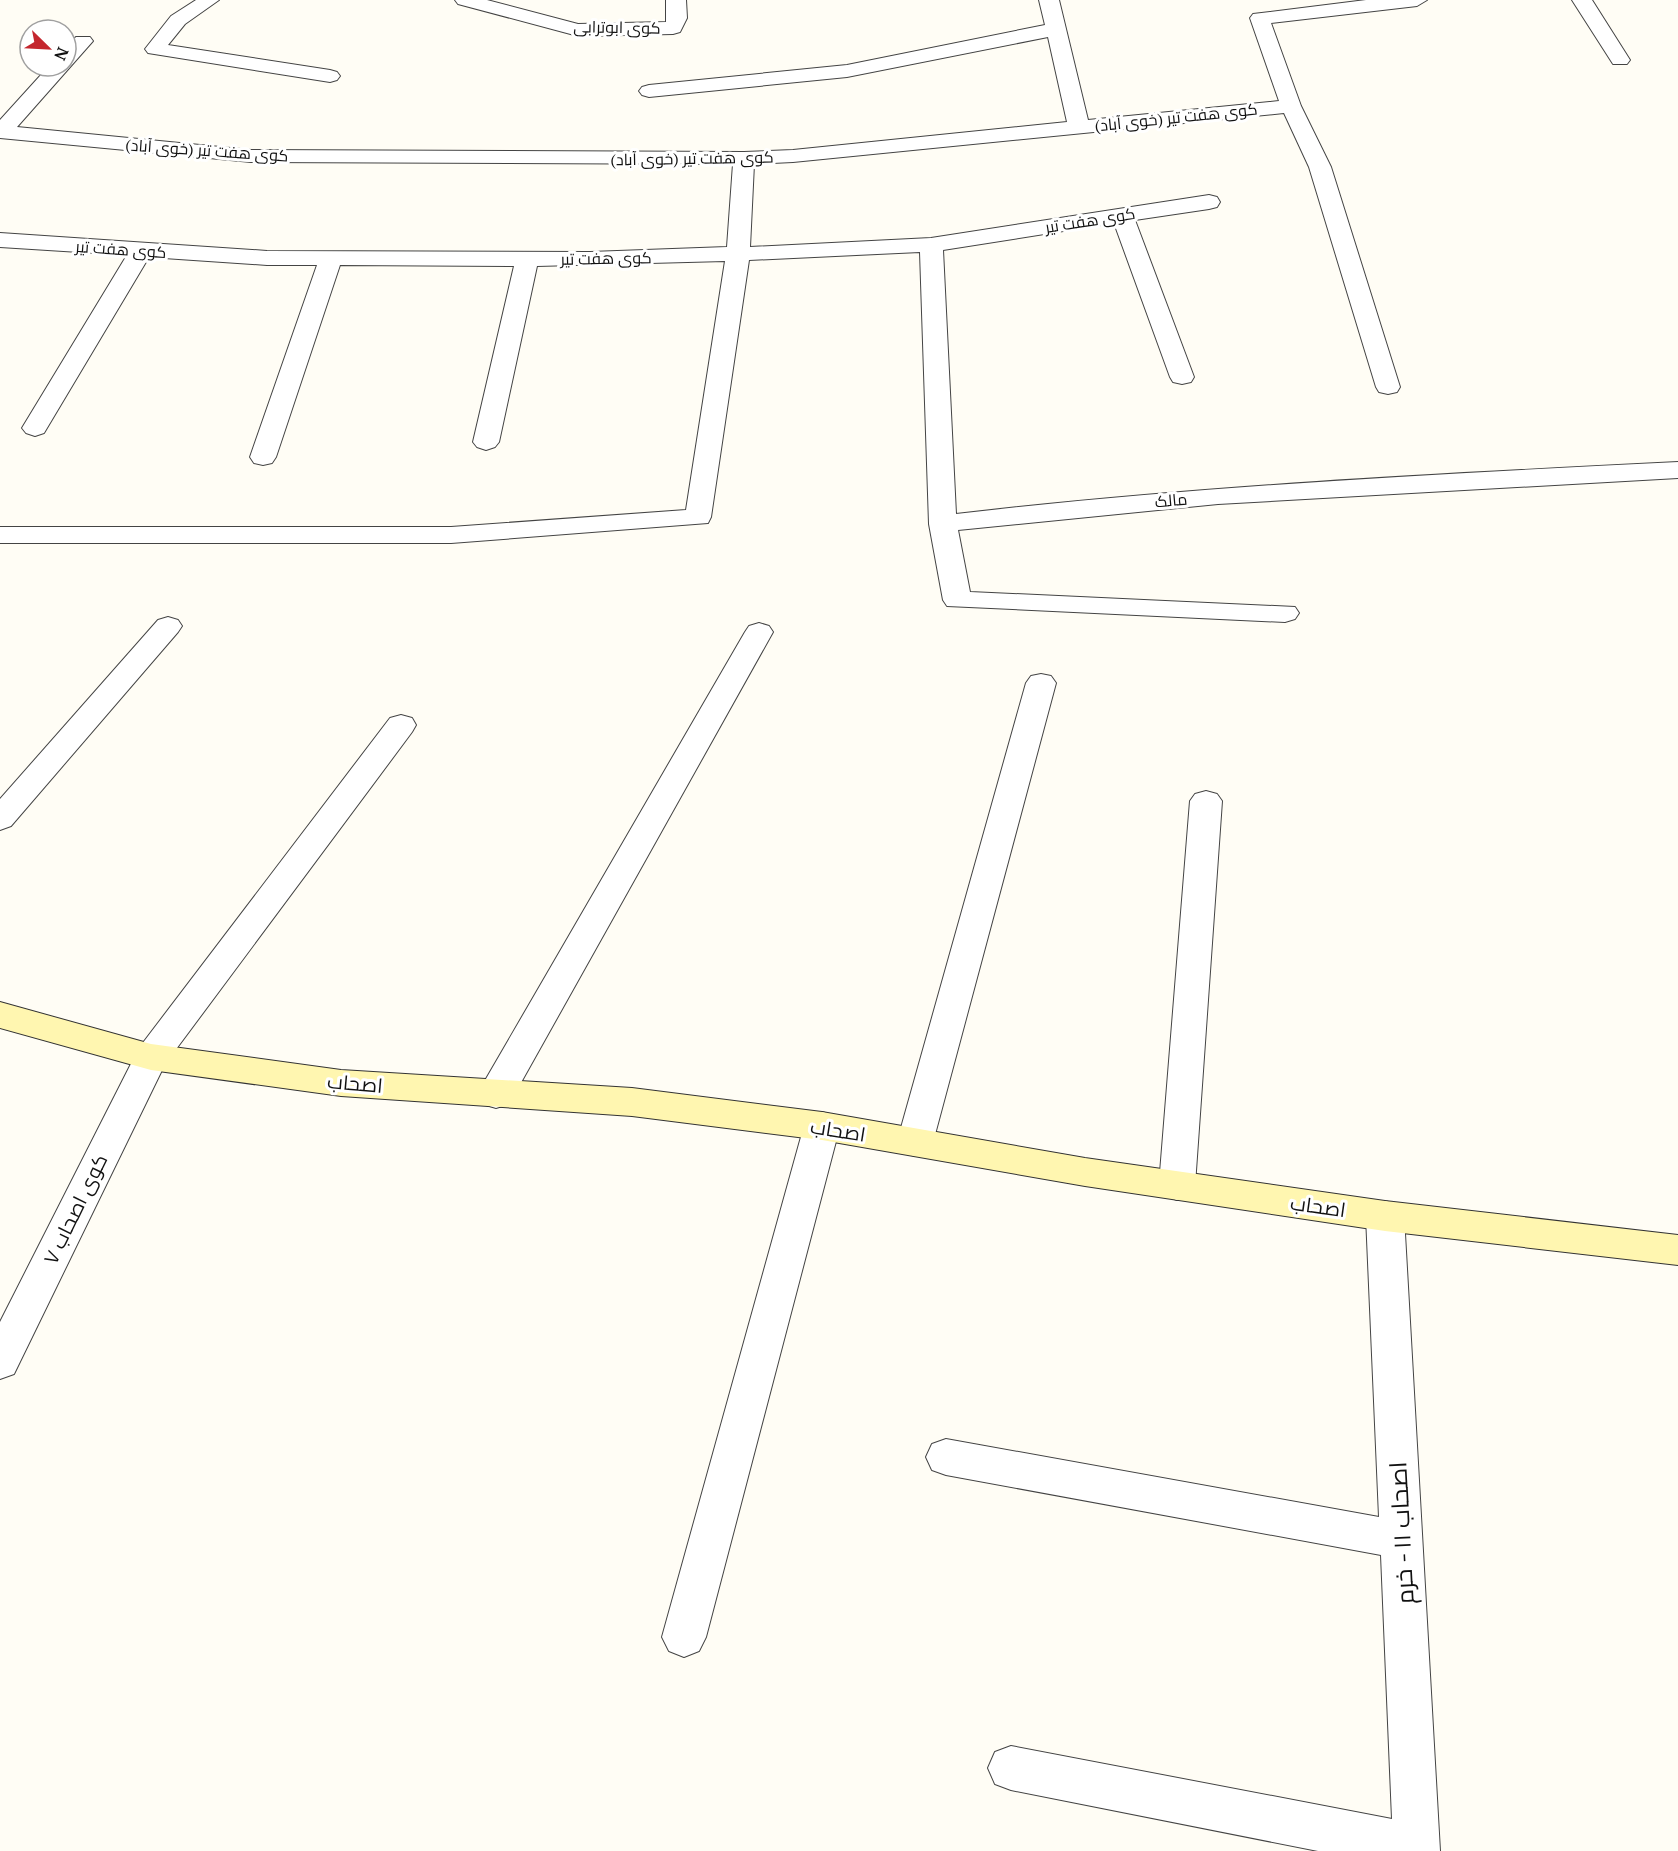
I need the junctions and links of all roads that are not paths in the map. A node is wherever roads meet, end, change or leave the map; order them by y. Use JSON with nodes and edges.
{"nodes":[{"id":1,"x":209,"y":0,"type":"edge"},
{"id":2,"x":466,"y":0,"type":"edge"},
{"id":3,"x":676,"y":0,"type":"edge"},
{"id":4,"x":1049,"y":0,"type":"edge"},
{"id":5,"x":1417,"y":0,"type":"edge"},
{"id":6,"x":1582,"y":0,"type":"edge"},
{"id":7,"x":1056,"y":29,"type":"junction"},
{"id":8,"x":83,"y":41,"type":"dead end"},
{"id":9,"x":78,"y":47,"type":"edge"},
{"id":10,"x":1620,"y":60,"type":"dead end"},
{"id":11,"x":330,"y":76,"type":"dead end"},
{"id":12,"x":49,"y":78,"type":"edge"},
{"id":13,"x":649,"y":91,"type":"dead end"},
{"id":14,"x":1291,"y":106,"type":"junction"},
{"id":15,"x":1079,"y":127,"type":"junction"},
{"id":16,"x":1,"y":132,"type":"edge"},
{"id":17,"x":744,"y":158,"type":"junction"},
{"id":18,"x":1209,"y":202,"type":"dead end"},
{"id":19,"x":1122,"y":215,"type":"junction"},
{"id":20,"x":0,"y":240,"type":"edge"},
{"id":21,"x":931,"y":245,"type":"junction"},
{"id":22,"x":142,"y":250,"type":"junction"},
{"id":23,"x":738,"y":254,"type":"junction"},
{"id":24,"x":331,"y":258,"type":"junction"},
{"id":25,"x":527,"y":259,"type":"junction"},
{"id":26,"x":1182,"y":377,"type":"dead end"},
{"id":27,"x":1388,"y":387,"type":"dead end"},
{"id":28,"x":35,"y":428,"type":"dead end"},
{"id":29,"x":486,"y":442,"type":"dead end"},
{"id":30,"x":263,"y":457,"type":"dead end"},
{"id":31,"x":1678,"y":470,"type":"edge"},
{"id":32,"x":943,"y":524,"type":"junction"},
{"id":33,"x":0,"y":535,"type":"edge"},
{"id":34,"x":1285,"y":613,"type":"dead end"},
{"id":35,"x":168,"y":626,"type":"dead end"},
{"id":36,"x":759,"y":632,"type":"dead end"},
{"id":37,"x":1041,"y":683,"type":"dead end"},
{"id":38,"x":401,"y":725,"type":"dead end"},
{"id":39,"x":1206,"y":801,"type":"dead end"},
{"id":40,"x":0,"y":819,"type":"edge"},
{"id":41,"x":0,"y":1015,"type":"edge"},
{"id":42,"x":151,"y":1057,"type":"junction"},
{"id":43,"x":496,"y":1094,"type":"junction"},
{"id":44,"x":822,"y":1126,"type":"junction"},
{"id":45,"x":915,"y":1142,"type":"junction"},
{"id":46,"x":1177,"y":1185,"type":"junction"},
{"id":47,"x":1385,"y":1216,"type":"junction"},
{"id":48,"x":1678,"y":1250,"type":"edge"},
{"id":49,"x":0,"y":1362,"type":"edge"},
{"id":50,"x":946,"y":1457,"type":"dead end"},
{"id":51,"x":1401,"y":1540,"type":"junction"},
{"id":52,"x":684,"y":1637,"type":"dead end"},
{"id":53,"x":1011,"y":1768,"type":"dead end"},
{"id":54,"x":1416,"y":1849,"type":"edge"}],
"edges":[{"from":1,"to":11,"type":"street"},
{"from":2,"to":3,"type":"street","name":"کوی ابوترابی"},
{"from":4,"to":7,"type":"street"},
{"from":5,"to":14,"type":"street"},
{"from":6,"to":10,"type":"street"},
{"from":7,"to":13,"type":"street"},
{"from":7,"to":15,"type":"street"},
{"from":8,"to":9,"type":"street"},
{"from":12,"to":16,"type":"street"},
{"from":14,"to":15,"type":"street","name":"کوی هفت تیر (خوی آباد)"},
{"from":14,"to":27,"type":"street"},
{"from":15,"to":17,"type":"street","name":"کوی هفت تیر (خوی آباد)"},
{"from":16,"to":17,"type":"street","name":"کوی هفت تیر (خوی آباد)"},
{"from":17,"to":23,"type":"street"},
{"from":18,"to":19,"type":"street","name":"کوی هفت تیر"},
{"from":19,"to":21,"type":"street","name":"کوی هفت تیر"},
{"from":19,"to":26,"type":"street"},
{"from":20,"to":22,"type":"street","name":"کوی هفت تیر"},
{"from":21,"to":23,"type":"street","name":"کوی هفت تیر"},
{"from":21,"to":32,"type":"street"},
{"from":22,"to":24,"type":"street","name":"کوی هفت تیر"},
{"from":22,"to":28,"type":"street"},
{"from":23,"to":25,"type":"street","name":"کوی هفت تیر"},
{"from":23,"to":33,"type":"street"},
{"from":24,"to":25,"type":"street","name":"کوی هفت تیر"},
{"from":24,"to":30,"type":"street"},
{"from":25,"to":29,"type":"street"},
{"from":31,"to":32,"type":"street","name":"مالک"},
{"from":32,"to":34,"type":"street"},
{"from":35,"to":40,"type":"street"},
{"from":36,"to":43,"type":"street"},
{"from":37,"to":45,"type":"street"},
{"from":38,"to":42,"type":"street","name":"کوی اصحاب ۷"},
{"from":39,"to":46,"type":"street"},
{"from":41,"to":42,"type":"main road","name":"اصحاب"},
{"from":42,"to":43,"type":"main road","name":"اصحاب"},
{"from":42,"to":49,"type":"street","name":"کوی اصحاب ۷"},
{"from":43,"to":44,"type":"main road","name":"اصحاب"},
{"from":44,"to":45,"type":"main road","name":"اصحاب"},
{"from":44,"to":52,"type":"street"},
{"from":45,"to":46,"type":"main road","name":"اصحاب"},
{"from":46,"to":47,"type":"main road","name":"اصحاب"},
{"from":47,"to":48,"type":"main road","name":"اصحاب"},
{"from":47,"to":51,"type":"street","name":"اصحاب ۱۱ - خرم"},
{"from":50,"to":51,"type":"street"},
{"from":51,"to":54,"type":"street","name":"اصحاب ۱۱ - خرم"},
{"from":53,"to":54,"type":"street"}]}
